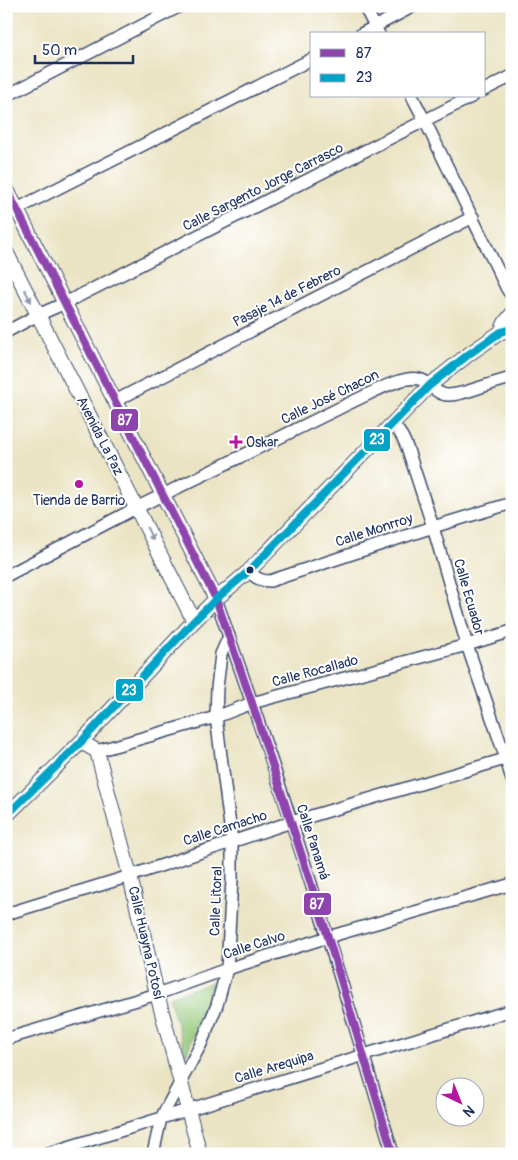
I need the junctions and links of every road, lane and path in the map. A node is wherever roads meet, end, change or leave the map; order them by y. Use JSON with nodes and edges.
{"nodes":[{"id":1,"x":180,"y":6,"type":"edge"},
{"id":2,"x":364,"y":6,"type":"edge"},
{"id":3,"x":414,"y":6,"type":"edge"},
{"id":4,"x":377,"y":30,"type":"edge"},
{"id":5,"x":310,"y":60,"type":"edge"},
{"id":6,"x":512,"y":76,"type":"edge"},
{"id":7,"x":486,"y":89,"type":"edge"},
{"id":8,"x":6,"y":96,"type":"edge"},
{"id":9,"x":413,"y":98,"type":"edge"},
{"id":10,"x":469,"y":98,"type":"edge"},
{"id":11,"x":426,"y":121,"type":"junction"},
{"id":12,"x":6,"y":188,"type":"edge"},
{"id":13,"x":17,"y":209,"type":"junction"},
{"id":14,"x":473,"y":218,"type":"junction"},
{"id":15,"x":6,"y":252,"type":"edge"},
{"id":16,"x":512,"y":296,"type":"edge"},
{"id":17,"x":65,"y":303,"type":"junction"},
{"id":18,"x":512,"y":314,"type":"edge"},
{"id":19,"x":38,"y":315,"type":"junction"},
{"id":20,"x":506,"y":330,"type":"edge"},
{"id":21,"x":6,"y":332,"type":"edge"},
{"id":22,"x":512,"y":378,"type":"edge"},
{"id":23,"x":430,"y":385,"type":"junction"},
{"id":24,"x":115,"y":401,"type":"junction"},
{"id":25,"x":392,"y":424,"type":"junction"},
{"id":26,"x":163,"y":496,"type":"junction"},
{"id":27,"x":512,"y":503,"type":"edge"},
{"id":28,"x":136,"y":508,"type":"junction"},
{"id":29,"x":432,"y":527,"type":"junction"},
{"id":30,"x":249,"y":571,"type":"junction"},
{"id":31,"x":6,"y":576,"type":"edge"},
{"id":32,"x":216,"y":599,"type":"junction"},
{"id":33,"x":194,"y":621,"type":"junction"},
{"id":34,"x":512,"y":631,"type":"edge"},
{"id":35,"x":229,"y":636,"type":"junction"},
{"id":36,"x":467,"y":645,"type":"junction"},
{"id":37,"x":252,"y":703,"type":"junction"},
{"id":38,"x":216,"y":717,"type":"junction"},
{"id":39,"x":81,"y":742,"type":"junction"},
{"id":40,"x":97,"y":751,"type":"junction"},
{"id":41,"x":509,"y":758,"type":"edge"},
{"id":42,"x":512,"y":780,"type":"edge"},
{"id":43,"x":6,"y":816,"type":"edge"},
{"id":44,"x":291,"y":822,"type":"junction"},
{"id":45,"x":232,"y":841,"type":"junction"},
{"id":46,"x":130,"y":876,"type":"junction"},
{"id":47,"x":512,"y":884,"type":"edge"},
{"id":48,"x":6,"y":914,"type":"edge"},
{"id":49,"x":328,"y":937,"type":"junction"},
{"id":50,"x":227,"y":969,"type":"junction"},
{"id":51,"x":157,"y":994,"type":"junction"},
{"id":52,"x":512,"y":1010,"type":"edge"},
{"id":53,"x":6,"y":1039,"type":"edge"},
{"id":54,"x":364,"y":1055,"type":"junction"},
{"id":55,"x":181,"y":1080,"type":"junction"},
{"id":56,"x":189,"y":1110,"type":"junction"},
{"id":57,"x":161,"y":1118,"type":"junction"},
{"id":58,"x":46,"y":1154,"type":"edge"},
{"id":59,"x":152,"y":1154,"type":"edge"},
{"id":60,"x":200,"y":1154,"type":"edge"},
{"id":61,"x":393,"y":1154,"type":"edge"}],
"edges":[{"from":1,"to":8,"type":"street"},
{"from":2,"to":4,"type":"street"},
{"from":3,"to":4,"type":"street"},
{"from":5,"to":13,"type":"street"},
{"from":6,"to":7,"type":"street"},
{"from":9,"to":11,"type":"street"},
{"from":10,"to":11,"type":"street","name":"Calle Sargento Jorge Carrasco"},
{"from":11,"to":14,"type":"street"},
{"from":11,"to":17,"type":"street","name":"Calle Sargento Jorge Carrasco"},
{"from":12,"to":13,"type":"street"},
{"from":13,"to":17,"type":"street"},
{"from":14,"to":16,"type":"street"},
{"from":14,"to":24,"type":"street","name":"Pasaje 14 de Febrero"},
{"from":15,"to":19,"type":"street","name":"Avenida La Paz","one_way":true},
{"from":17,"to":19,"type":"street","name":"Calle Sargento Jorge Carrasco"},
{"from":17,"to":24,"type":"street"},
{"from":18,"to":20,"type":"street"},
{"from":19,"to":21,"type":"street"},
{"from":19,"to":28,"type":"street","name":"Avenida La Paz"},
{"from":20,"to":23,"type":"street"},
{"from":22,"to":23,"type":"street","name":"Calle José Chacon"},
{"from":23,"to":25,"type":"street"},
{"from":23,"to":26,"type":"street","name":"Calle José Chacon"},
{"from":24,"to":26,"type":"street"},
{"from":25,"to":29,"type":"street","name":"Calle Ecuador"},
{"from":25,"to":30,"type":"street"},
{"from":26,"to":28,"type":"street","name":"Calle José Chacon"},
{"from":26,"to":32,"type":"street"},
{"from":27,"to":29,"type":"street","name":"Calle Monrroy"},
{"from":28,"to":31,"type":"street"},
{"from":28,"to":33,"type":"street","name":"Avenida La Paz","one_way":true},
{"from":29,"to":30,"type":"street","name":"Calle Monrroy"},
{"from":29,"to":36,"type":"street","name":"Calle Ecuador"},
{"from":30,"to":32,"type":"street"},
{"from":32,"to":33,"type":"street"},
{"from":32,"to":35,"type":"street","name":"Calle Panamá"},
{"from":33,"to":39,"type":"street"},
{"from":34,"to":36,"type":"street","name":"Calle Rocallado"},
{"from":35,"to":37,"type":"street","name":"Calle Panamá"},
{"from":35,"to":38,"type":"street","name":"Calle Litoral"},
{"from":36,"to":37,"type":"street","name":"Calle Rocallado"},
{"from":36,"to":41,"type":"street","name":"Calle Ecuador"},
{"from":37,"to":38,"type":"street","name":"Calle Rocallado"},
{"from":37,"to":44,"type":"street","name":"Calle Panamá"},
{"from":38,"to":40,"type":"street","name":"Calle Rocallado"},
{"from":38,"to":45,"type":"street","name":"Calle Litoral"},
{"from":39,"to":40,"type":"street"},
{"from":39,"to":43,"type":"street"},
{"from":40,"to":46,"type":"street","name":"Calle Huayna Potosí"},
{"from":41,"to":42,"type":"street","name":"Calle Ecuador"},
{"from":41,"to":44,"type":"street","name":"Calle Camacho"},
{"from":44,"to":45,"type":"street","name":"Calle Camacho"},
{"from":44,"to":49,"type":"street","name":"Calle Panamá"},
{"from":45,"to":46,"type":"street","name":"Calle Camacho"},
{"from":45,"to":50,"type":"street","name":"Calle Litoral"},
{"from":46,"to":48,"type":"street","name":"Calle Camacho"},
{"from":46,"to":51,"type":"street","name":"Calle Huayna Potosí"},
{"from":47,"to":49,"type":"street","name":"Calle Calvo"},
{"from":49,"to":50,"type":"street","name":"Calle Calvo"},
{"from":49,"to":54,"type":"street","name":"Calle Panamá"},
{"from":50,"to":51,"type":"street","name":"Calle Calvo"},
{"from":50,"to":55,"type":"street","name":"Calle Litoral"},
{"from":51,"to":53,"type":"street","name":"Calle Calvo"},
{"from":51,"to":55,"type":"street","name":"Calle Huayna Potosí"},
{"from":52,"to":54,"type":"street","name":"Calle Arequipa"},
{"from":54,"to":56,"type":"street","name":"Calle Arequipa"},
{"from":54,"to":61,"type":"street","name":"Calle Panamá"},
{"from":55,"to":56,"type":"street","name":"Calle Huayna Potosí"},
{"from":55,"to":57,"type":"street","name":"Calle Litoral"},
{"from":56,"to":57,"type":"street","name":"Calle Arequipa"},
{"from":56,"to":60,"type":"street","name":"Calle Huayna Potosí"},
{"from":57,"to":58,"type":"street","name":"Calle Arequipa"},
{"from":57,"to":59,"type":"street","name":"Calle Litoral"}]}
